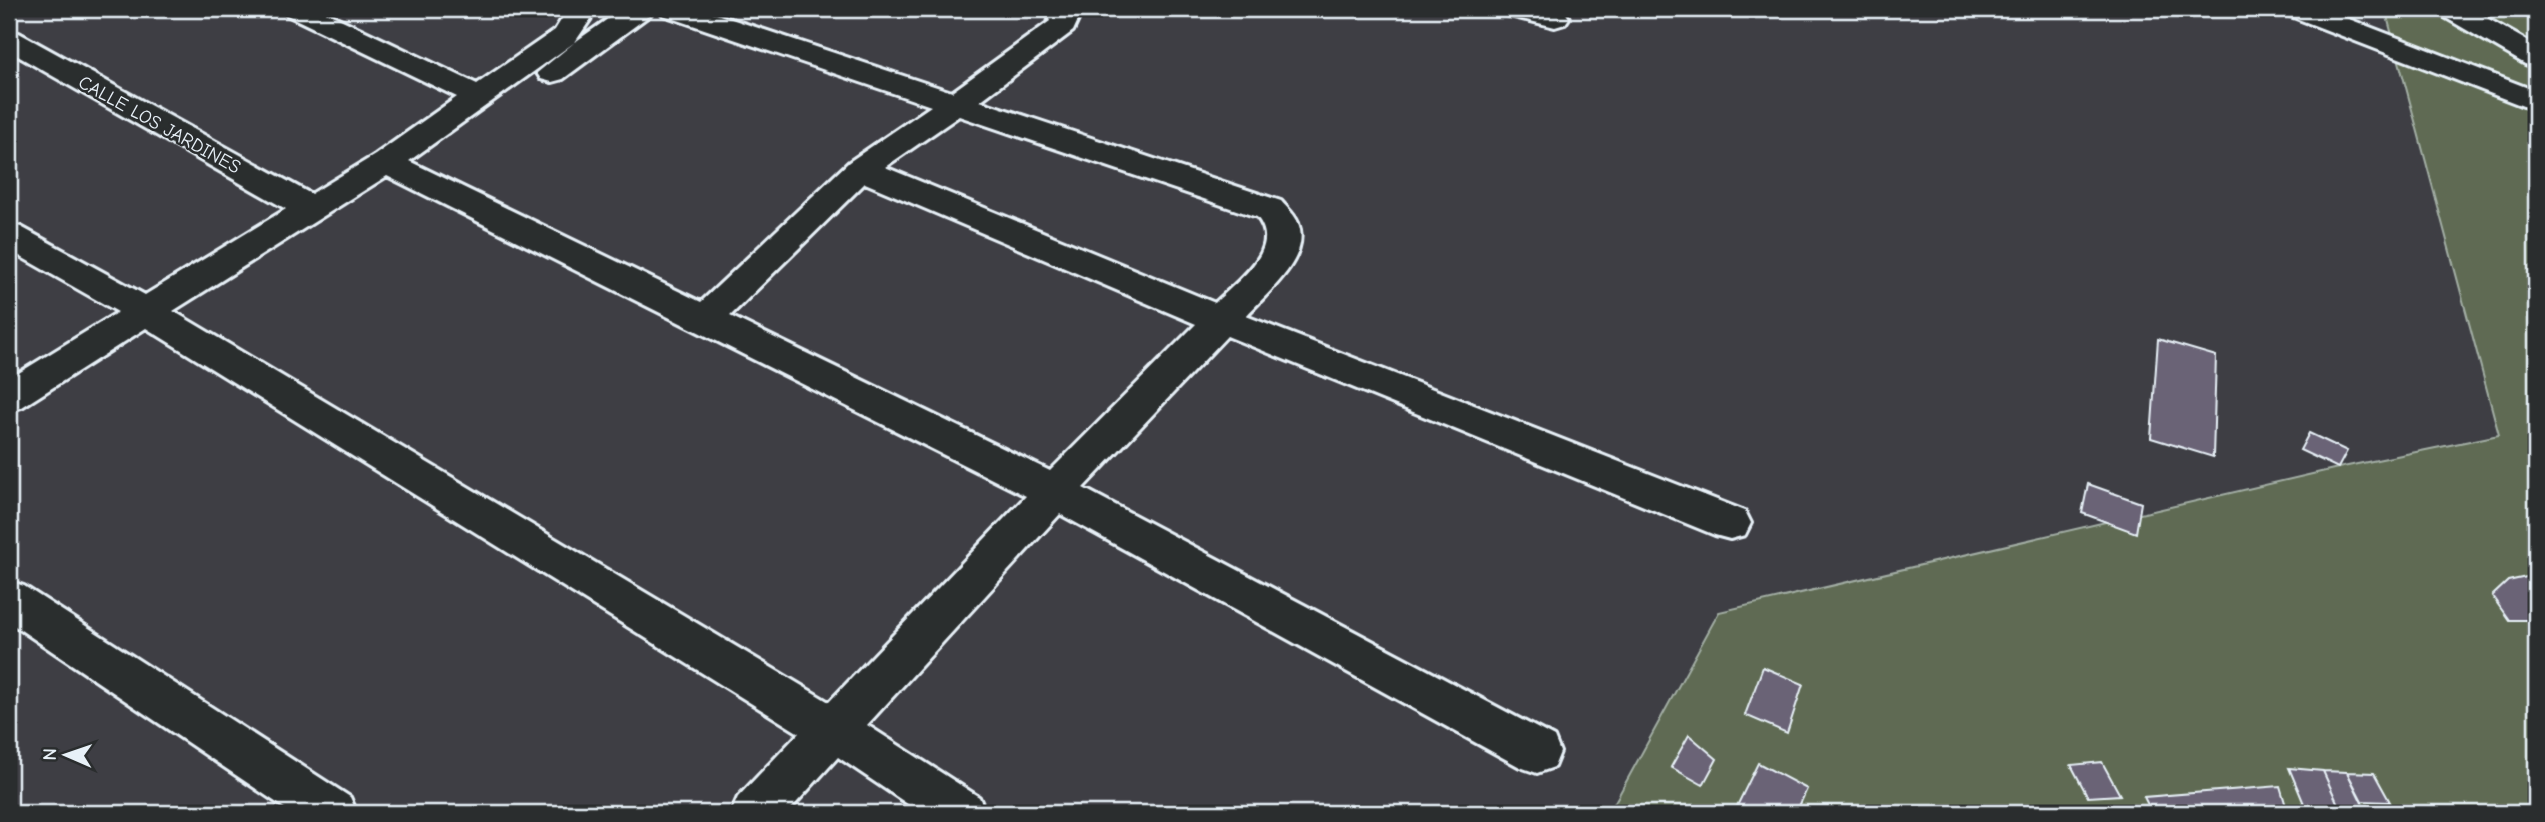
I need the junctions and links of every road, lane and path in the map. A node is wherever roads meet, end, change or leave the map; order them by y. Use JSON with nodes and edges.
{"nodes":[{"id":1,"x":297,"y":9,"type":"edge"},
{"id":2,"x":640,"y":9,"type":"edge"},
{"id":3,"x":673,"y":9,"type":"edge"},
{"id":4,"x":1059,"y":9,"type":"edge"},
{"id":5,"x":1516,"y":9,"type":"edge"},
{"id":6,"x":2298,"y":9,"type":"edge"},
{"id":7,"x":2451,"y":9,"type":"edge"},
{"id":8,"x":575,"y":13,"type":"edge"},
{"id":9,"x":1555,"y":18,"type":"dead end"},
{"id":10,"x":9,"y":38,"type":"edge"},
{"id":11,"x":2536,"y":58,"type":"edge"},
{"id":12,"x":479,"y":96,"type":"junction"},
{"id":13,"x":2536,"y":102,"type":"edge"},
{"id":14,"x":956,"y":104,"type":"junction"},
{"id":15,"x":399,"y":169,"type":"junction"},
{"id":16,"x":860,"y":169,"type":"junction"},
{"id":17,"x":312,"y":209,"type":"junction"},
{"id":18,"x":9,"y":235,"type":"edge"},
{"id":19,"x":147,"y":312,"type":"junction"},
{"id":20,"x":705,"y":320,"type":"junction"},
{"id":21,"x":1221,"y":320,"type":"junction"},
{"id":22,"x":9,"y":397,"type":"edge"},
{"id":23,"x":1055,"y":492,"type":"junction"},
{"id":24,"x":1730,"y":523,"type":"dead end"},
{"id":25,"x":9,"y":599,"type":"edge"},
{"id":26,"x":835,"y":730,"type":"junction"},
{"id":27,"x":1537,"y":752,"type":"dead end"},
{"id":28,"x":333,"y":813,"type":"edge"},
{"id":29,"x":755,"y":813,"type":"edge"},
{"id":30,"x":962,"y":813,"type":"edge"}],
"edges":[{"from":1,"to":12,"type":"street"},
{"from":2,"to":15,"type":"street"},
{"from":3,"to":14,"type":"street"},
{"from":4,"to":14,"type":"street"},
{"from":5,"to":9,"type":"street"},
{"from":6,"to":13,"type":"street"},
{"from":7,"to":11,"type":"street"},
{"from":8,"to":12,"type":"street"},
{"from":10,"to":17,"type":"street","name":"CALLE LOS JARDINES"},
{"from":12,"to":15,"type":"street"},
{"from":14,"to":16,"type":"street"},
{"from":14,"to":21,"type":"street"},
{"from":15,"to":17,"type":"street"},
{"from":15,"to":20,"type":"street"},
{"from":16,"to":20,"type":"street"},
{"from":16,"to":21,"type":"street"},
{"from":17,"to":19,"type":"street"},
{"from":18,"to":19,"type":"street"},
{"from":19,"to":22,"type":"street"},
{"from":19,"to":26,"type":"street"},
{"from":20,"to":23,"type":"street"},
{"from":21,"to":23,"type":"street"},
{"from":21,"to":24,"type":"street"},
{"from":23,"to":26,"type":"street"},
{"from":23,"to":27,"type":"street"},
{"from":25,"to":28,"type":"street"},
{"from":26,"to":29,"type":"street"},
{"from":26,"to":30,"type":"street"}]}
